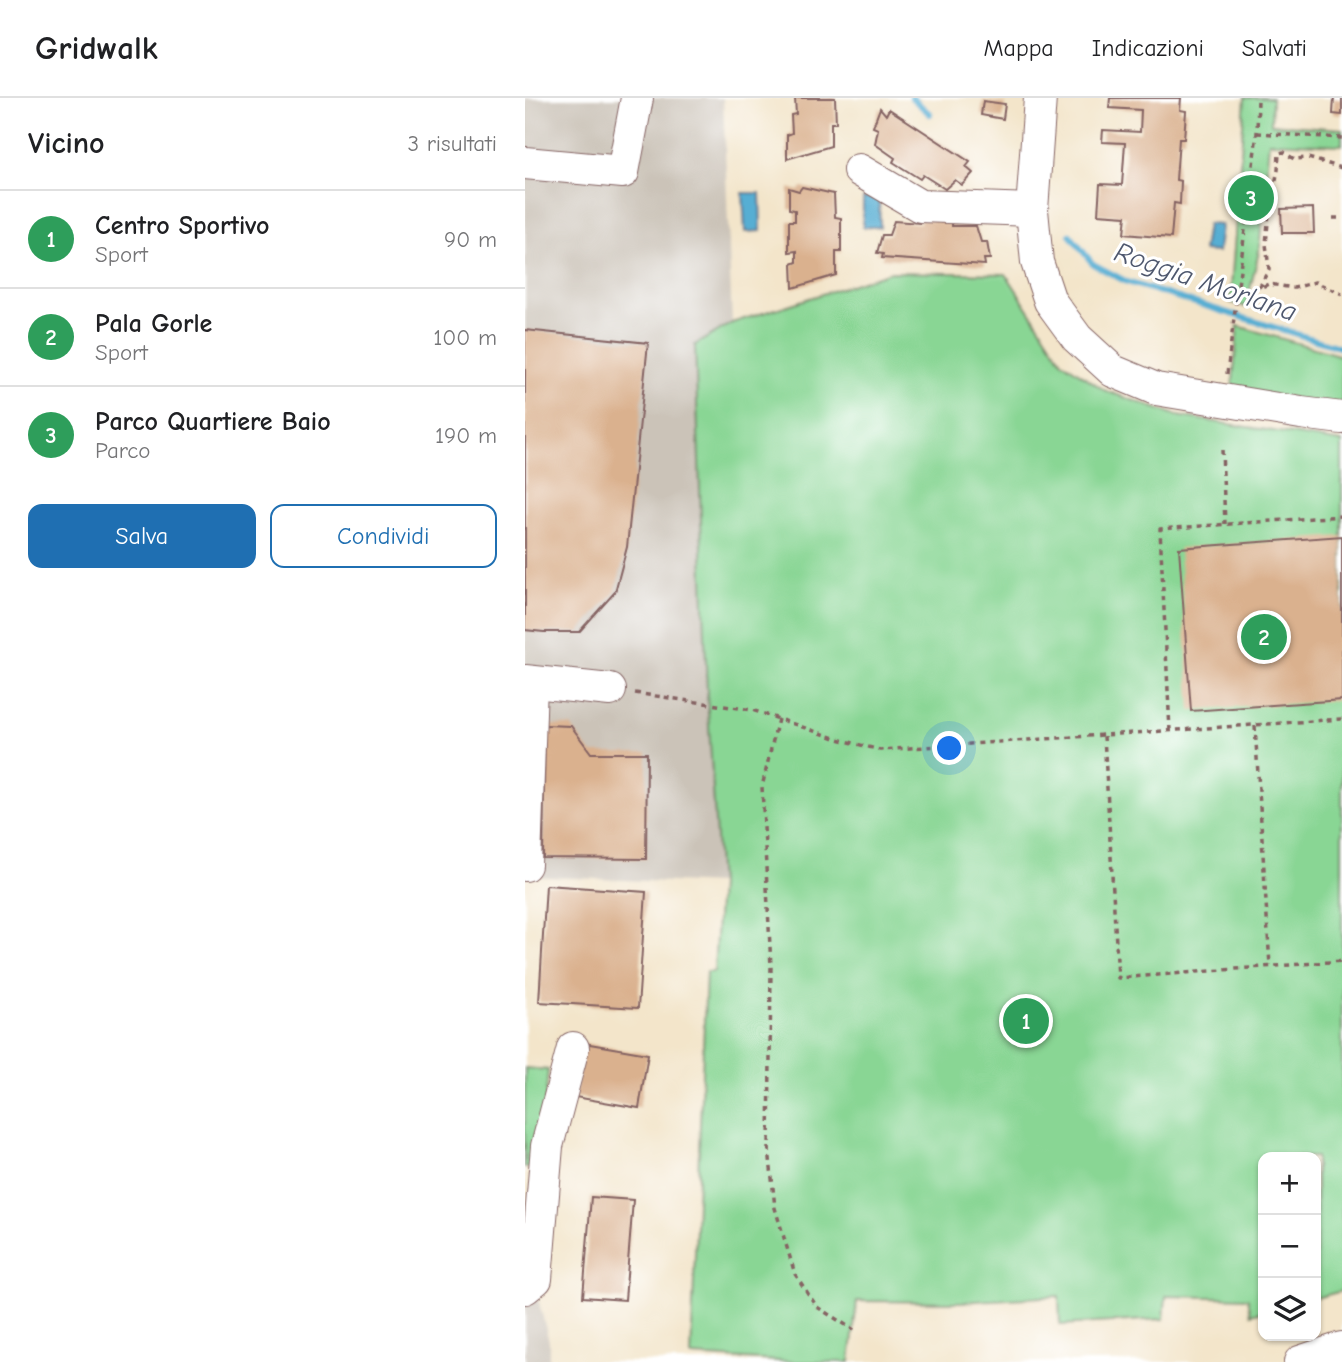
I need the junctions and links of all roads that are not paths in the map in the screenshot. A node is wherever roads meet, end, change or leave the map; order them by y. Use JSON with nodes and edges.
{"nodes":[{"id":1,"x":637,"y":98,"type":"edge"},
{"id":2,"x":1040,"y":98,"type":"edge"},
{"id":3,"x":525,"y":163,"type":"edge"},
{"id":4,"x":859,"y":170,"type":"dead end"},
{"id":5,"x":1032,"y":211,"type":"junction"},
{"id":6,"x":1342,"y":418,"type":"edge"},
{"id":7,"x":528,"y":681,"type":"edge"},
{"id":8,"x":610,"y":690,"type":"road end"},
{"id":9,"x":525,"y":865,"type":"edge"},
{"id":10,"x":573,"y":1048,"type":"dead end"},
{"id":11,"x":525,"y":1288,"type":"edge"},
{"id":12,"x":1342,"y":1349,"type":"edge"},
{"id":13,"x":1300,"y":1362,"type":"edge"}],
"edges":[{"from":1,"to":3,"type":"street"},
{"from":2,"to":5,"type":"street"},
{"from":4,"to":5,"type":"street"},
{"from":5,"to":6,"type":"street"},
{"from":7,"to":8,"type":"street"},
{"from":7,"to":9,"type":"street"},
{"from":10,"to":11,"type":"street"},
{"from":12,"to":13,"type":"street"}]}
